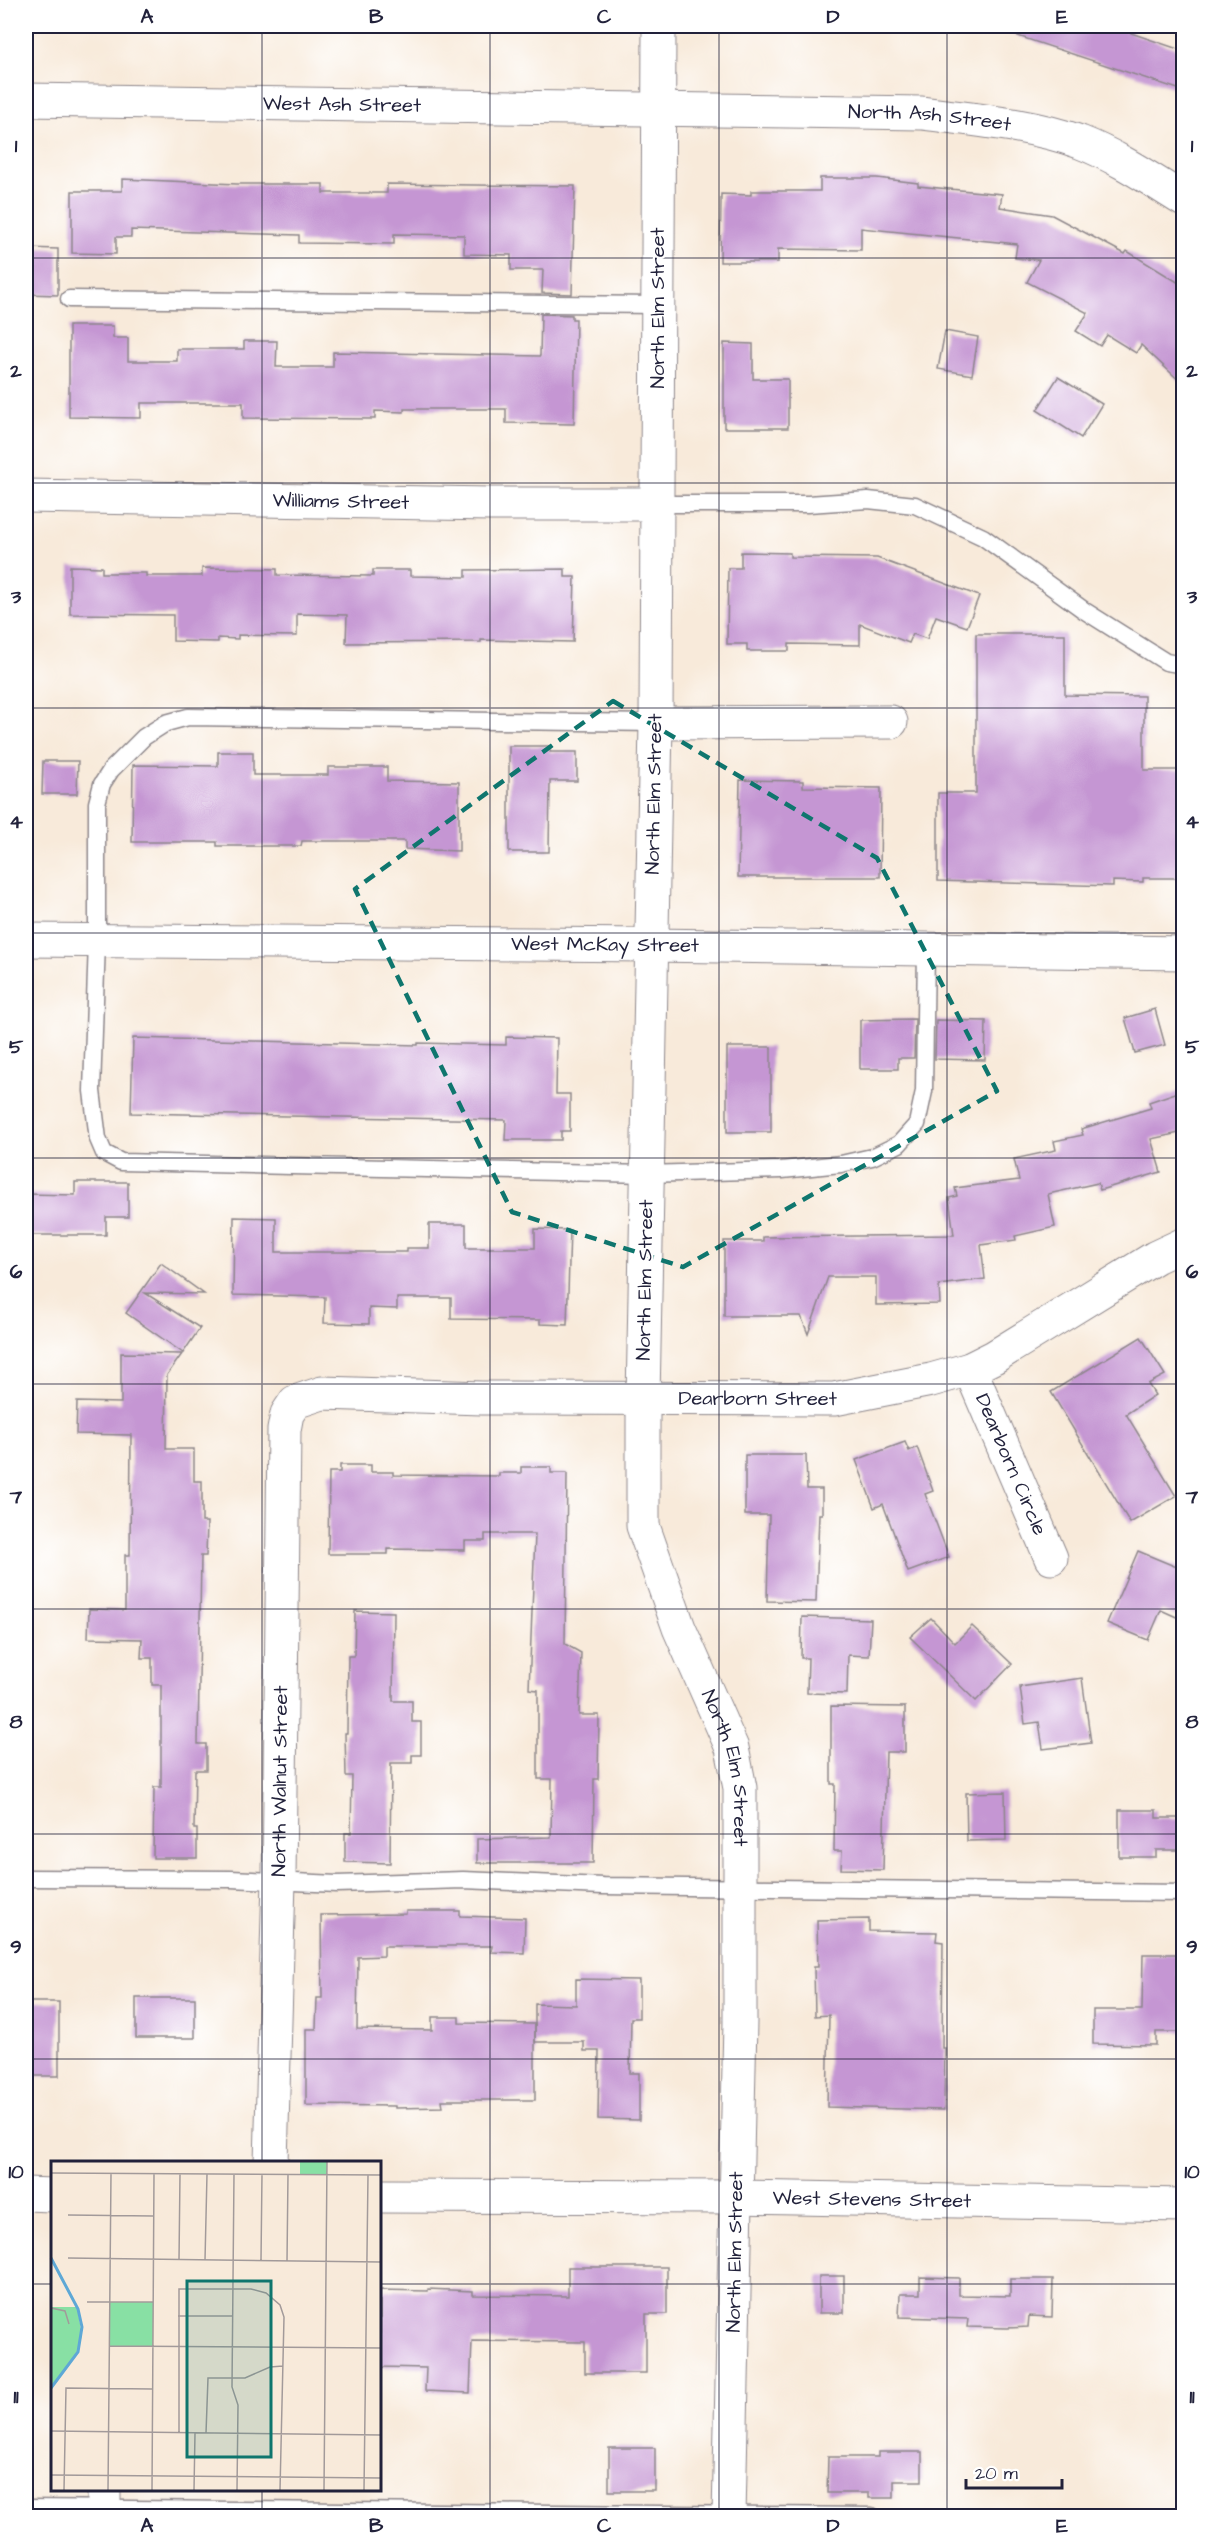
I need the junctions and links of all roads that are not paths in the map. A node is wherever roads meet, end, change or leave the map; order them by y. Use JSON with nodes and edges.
{"nodes":[{"id":1,"x":659,"y":26,"type":"edge"},
{"id":2,"x":26,"y":100,"type":"edge"},
{"id":3,"x":659,"y":108,"type":"junction"},
{"id":4,"x":1184,"y":200,"type":"edge"},
{"id":5,"x":69,"y":299,"type":"dead end"},
{"id":6,"x":658,"y":305,"type":"junction"},
{"id":7,"x":26,"y":496,"type":"edge"},
{"id":8,"x":657,"y":504,"type":"junction"},
{"id":9,"x":1184,"y":665,"type":"edge"},
{"id":10,"x":891,"y":722,"type":"dead end"},
{"id":11,"x":656,"y":723,"type":"junction"},
{"id":12,"x":26,"y":940,"type":"edge"},
{"id":13,"x":97,"y":941,"type":"junction"},
{"id":14,"x":651,"y":945,"type":"junction"},
{"id":15,"x":926,"y":949,"type":"junction"},
{"id":16,"x":1184,"y":953,"type":"edge"},
{"id":17,"x":647,"y":1174,"type":"junction"},
{"id":18,"x":1184,"y":1244,"type":"edge"},
{"id":19,"x":970,"y":1369,"type":"junction"},
{"id":20,"x":643,"y":1399,"type":"junction"},
{"id":21,"x":295,"y":1402,"type":"joint"},
{"id":22,"x":1051,"y":1558,"type":"dead end"},
{"id":23,"x":26,"y":1878,"type":"edge"},
{"id":24,"x":279,"y":1881,"type":"junction"},
{"id":25,"x":741,"y":1886,"type":"junction"},
{"id":26,"x":1184,"y":1893,"type":"edge"},
{"id":27,"x":271,"y":2161,"type":"edge"},
{"id":28,"x":26,"y":2194,"type":"edge"},
{"id":29,"x":51,"y":2194,"type":"edge"},
{"id":30,"x":381,"y":2196,"type":"edge"},
{"id":31,"x":736,"y":2197,"type":"junction"},
{"id":32,"x":1184,"y":2205,"type":"edge"},
{"id":33,"x":104,"y":2505,"type":"edge"},
{"id":34,"x":26,"y":2508,"type":"edge"},
{"id":35,"x":395,"y":2514,"type":"edge"},
{"id":36,"x":729,"y":2515,"type":"edge"},
{"id":37,"x":872,"y":2517,"type":"edge"}],
"edges":[{"from":1,"to":3,"type":"street","name":"North Elm Street"},
{"from":2,"to":3,"type":"street","name":"West Ash Street"},
{"from":3,"to":4,"type":"street","name":"North Ash Street"},
{"from":3,"to":6,"type":"street","name":"North Elm Street"},
{"from":5,"to":6,"type":"lane"},
{"from":6,"to":8,"type":"street","name":"North Elm Street"},
{"from":7,"to":8,"type":"street","name":"Williams Street"},
{"from":8,"to":9,"type":"lane"},
{"from":8,"to":11,"type":"street","name":"North Elm Street"},
{"from":10,"to":11,"type":"street"},
{"from":11,"to":13,"type":"lane"},
{"from":11,"to":14,"type":"street","name":"North Elm Street"},
{"from":12,"to":13,"type":"street","name":"West McKay Street"},
{"from":13,"to":14,"type":"street","name":"West McKay Street"},
{"from":13,"to":17,"type":"lane"},
{"from":14,"to":15,"type":"street","name":"West McKay Street"},
{"from":14,"to":17,"type":"street","name":"North Elm Street"},
{"from":15,"to":16,"type":"street","name":"West McKay Street"},
{"from":15,"to":17,"type":"lane"},
{"from":17,"to":20,"type":"street","name":"North Elm Street"},
{"from":18,"to":19,"type":"street","name":"Dearborn Street"},
{"from":19,"to":20,"type":"street","name":"Dearborn Street"},
{"from":19,"to":22,"type":"street","name":"Dearborn Circle"},
{"from":20,"to":21,"type":"street","name":"Dearborn Street"},
{"from":20,"to":25,"type":"street","name":"North Elm Street"},
{"from":21,"to":24,"type":"street","name":"North Walnut Street"},
{"from":23,"to":24,"type":"lane"},
{"from":24,"to":25,"type":"lane"},
{"from":24,"to":27,"type":"street","name":"North Walnut Street"},
{"from":25,"to":26,"type":"lane"},
{"from":25,"to":31,"type":"street","name":"North Elm Street"},
{"from":28,"to":29,"type":"street"},
{"from":30,"to":31,"type":"street","name":"West Stevens Street"},
{"from":31,"to":32,"type":"street","name":"West Stevens Street"},
{"from":31,"to":36,"type":"street","name":"North Elm Street"},
{"from":33,"to":34,"type":"lane"},
{"from":33,"to":35,"type":"lane"},
{"from":35,"to":36,"type":"lane"},
{"from":36,"to":37,"type":"lane"}]}
